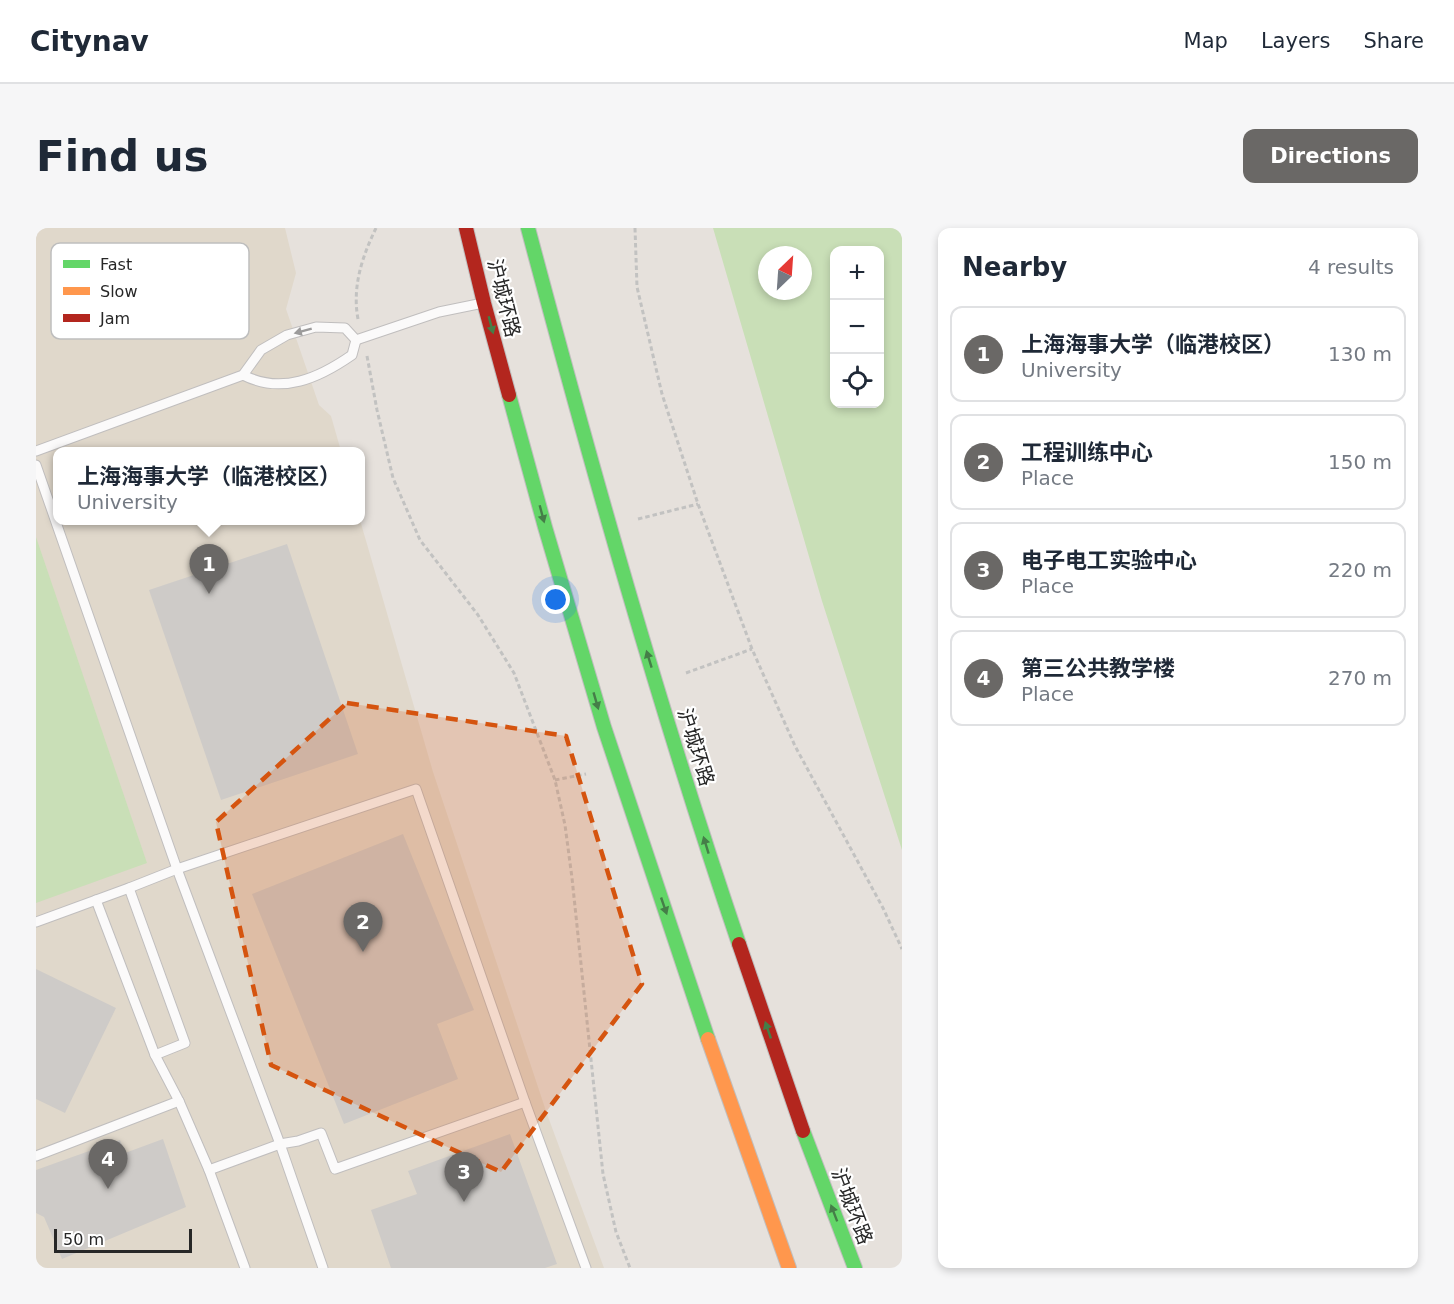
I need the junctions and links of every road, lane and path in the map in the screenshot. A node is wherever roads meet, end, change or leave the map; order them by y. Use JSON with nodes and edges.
{"nodes":[{"id":1,"x":376,"y":228,"type":"edge"},
{"id":2,"x":466,"y":228,"type":"edge"},
{"id":3,"x":528,"y":228,"type":"edge"},
{"id":4,"x":635,"y":228,"type":"edge"},
{"id":5,"x":484,"y":303,"type":"junction"},
{"id":6,"x":358,"y":319,"type":"dead end"},
{"id":7,"x":356,"y":340,"type":"junction"},
{"id":8,"x":367,"y":356,"type":"dead end"},
{"id":9,"x":243,"y":375,"type":"junction"},
{"id":10,"x":36,"y":451,"type":"edge"},
{"id":11,"x":36,"y":465,"type":"edge"},
{"id":12,"x":698,"y":504,"type":"junction"},
{"id":13,"x":53,"y":514,"type":"edge"},
{"id":14,"x":638,"y":519,"type":"dead end"},
{"id":15,"x":57,"y":525,"type":"edge"},
{"id":16,"x":752,"y":649,"type":"junction"},
{"id":17,"x":686,"y":672,"type":"dead end"},
{"id":18,"x":586,"y":774,"type":"dead end"},
{"id":19,"x":555,"y":780,"type":"junction"},
{"id":20,"x":177,"y":869,"type":"junction"},
{"id":21,"x":129,"y":888,"type":"junction"},
{"id":22,"x":96,"y":900,"type":"junction"},
{"id":23,"x":36,"y":921,"type":"edge"},
{"id":24,"x":902,"y":949,"type":"edge"},
{"id":25,"x":156,"y":1055,"type":"junction"},
{"id":26,"x":179,"y":1101,"type":"junction"},
{"id":27,"x":525,"y":1102,"type":"junction"},
{"id":28,"x":280,"y":1144,"type":"junction"},
{"id":29,"x":36,"y":1156,"type":"edge"},
{"id":30,"x":209,"y":1170,"type":"junction"},
{"id":31,"x":245,"y":1268,"type":"edge"},
{"id":32,"x":323,"y":1268,"type":"edge"},
{"id":33,"x":586,"y":1268,"type":"edge"},
{"id":34,"x":630,"y":1268,"type":"edge"},
{"id":35,"x":789,"y":1268,"type":"edge"},
{"id":36,"x":855,"y":1268,"type":"edge"}],
"edges":[{"from":1,"to":6,"type":"path"},
{"from":2,"to":5,"type":"main road","name":"沪城环路"},
{"from":36,"to":3,"type":"main road","name":"沪城环路","one_way":true},
{"from":4,"to":12,"type":"path"},
{"from":5,"to":7,"type":"lane"},
{"from":5,"to":35,"type":"main road","name":"沪城环路","one_way":true},
{"from":7,"to":9,"type":"lane"},
{"from":7,"to":9,"type":"lane","one_way":true},
{"from":8,"to":19,"type":"path"},
{"from":9,"to":10,"type":"lane"},
{"from":11,"to":13,"type":"lane"},
{"from":12,"to":14,"type":"path"},
{"from":12,"to":16,"type":"path"},
{"from":15,"to":20,"type":"lane"},
{"from":16,"to":17,"type":"path"},
{"from":16,"to":24,"type":"path"},
{"from":18,"to":19,"type":"path"},
{"from":19,"to":34,"type":"path"},
{"from":20,"to":21,"type":"lane"},
{"from":20,"to":27,"type":"lane"},
{"from":20,"to":28,"type":"lane"},
{"from":21,"to":22,"type":"lane"},
{"from":21,"to":25,"type":"lane"},
{"from":22,"to":23,"type":"lane"},
{"from":22,"to":25,"type":"lane"},
{"from":25,"to":26,"type":"lane"},
{"from":26,"to":29,"type":"lane"},
{"from":26,"to":30,"type":"lane"},
{"from":27,"to":28,"type":"lane"},
{"from":27,"to":33,"type":"lane"},
{"from":28,"to":30,"type":"lane"},
{"from":28,"to":32,"type":"lane"},
{"from":30,"to":31,"type":"lane"}]}
